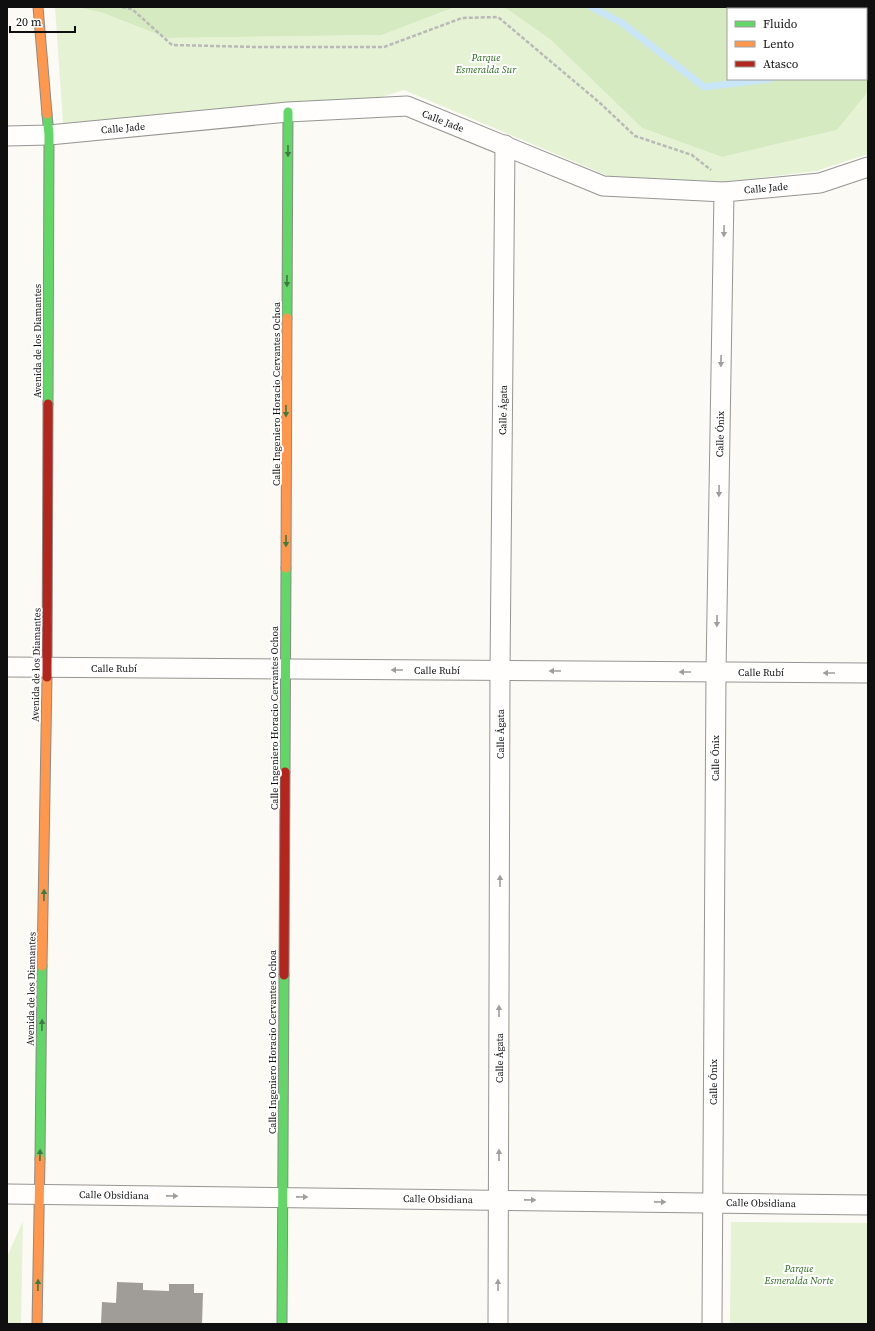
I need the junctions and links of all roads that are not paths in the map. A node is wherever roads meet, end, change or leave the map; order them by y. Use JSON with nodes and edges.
{"nodes":[{"id":1,"x":38,"y":7,"type":"edge"},
{"id":2,"x":288,"y":112,"type":"junction"},
{"id":3,"x":49,"y":135,"type":"junction"},
{"id":4,"x":7,"y":136,"type":"edge"},
{"id":5,"x":505,"y":145,"type":"junction"},
{"id":6,"x":868,"y":168,"type":"edge"},
{"id":7,"x":724,"y":192,"type":"junction"},
{"id":8,"x":7,"y":667,"type":"edge"},
{"id":9,"x":47,"y":668,"type":"junction"},
{"id":10,"x":285,"y":669,"type":"junction"},
{"id":11,"x":500,"y":671,"type":"junction"},
{"id":12,"x":716,"y":672,"type":"junction"},
{"id":13,"x":868,"y":673,"type":"edge"},
{"id":14,"x":7,"y":1194,"type":"edge"},
{"id":15,"x":39,"y":1194,"type":"junction"},
{"id":16,"x":282,"y":1197,"type":"junction"},
{"id":17,"x":499,"y":1200,"type":"junction"},
{"id":18,"x":712,"y":1203,"type":"junction"},
{"id":19,"x":868,"y":1205,"type":"edge"},
{"id":20,"x":37,"y":1324,"type":"edge"},
{"id":21,"x":282,"y":1324,"type":"edge"},
{"id":22,"x":498,"y":1324,"type":"edge"},
{"id":23,"x":712,"y":1324,"type":"edge"}],
"edges":[{"from":1,"to":3,"type":"street","name":"Avenida de los Diamantes"},
{"from":2,"to":3,"type":"street","name":"Calle Jade"},
{"from":2,"to":5,"type":"street","name":"Calle Jade"},
{"from":2,"to":10,"type":"street","name":"Calle Ingeniero Horacio Cervantes Ochoa","one_way":true},
{"from":3,"to":4,"type":"street","name":"Calle Jade"},
{"from":3,"to":9,"type":"street","name":"Avenida de los Diamantes"},
{"from":5,"to":7,"type":"street","name":"Calle Jade"},
{"from":5,"to":11,"type":"street","name":"Calle Ágata"},
{"from":6,"to":7,"type":"street","name":"Calle Jade"},
{"from":7,"to":12,"type":"street","name":"Calle Ónix","one_way":true},
{"from":8,"to":9,"type":"street","name":"Calle Rubí"},
{"from":9,"to":10,"type":"street","name":"Calle Rubí"},
{"from":15,"to":9,"type":"street","name":"Avenida de los Diamantes","one_way":true},
{"from":11,"to":10,"type":"street","name":"Calle Rubí","one_way":true},
{"from":10,"to":16,"type":"street","name":"Calle Ingeniero Horacio Cervantes Ochoa"},
{"from":12,"to":11,"type":"street","name":"Calle Rubí","one_way":true},
{"from":17,"to":11,"type":"street","name":"Calle Ágata","one_way":true},
{"from":13,"to":12,"type":"street","name":"Calle Rubí","one_way":true},
{"from":12,"to":18,"type":"street","name":"Calle Ónix"},
{"from":14,"to":15,"type":"street","name":"Calle Obsidiana"},
{"from":15,"to":16,"type":"street","name":"Calle Obsidiana","one_way":true},
{"from":20,"to":15,"type":"street","name":"Avenida de los Diamantes","one_way":true},
{"from":16,"to":17,"type":"street","name":"Calle Obsidiana","one_way":true},
{"from":16,"to":21,"type":"street","name":"Calle Ingeniero Horacio Cervantes Ochoa"},
{"from":17,"to":18,"type":"street","name":"Calle Obsidiana","one_way":true},
{"from":22,"to":17,"type":"street","name":"Calle Ágata","one_way":true},
{"from":18,"to":19,"type":"street","name":"Calle Obsidiana"},
{"from":18,"to":23,"type":"street","name":"Calle Ónix"}]}
